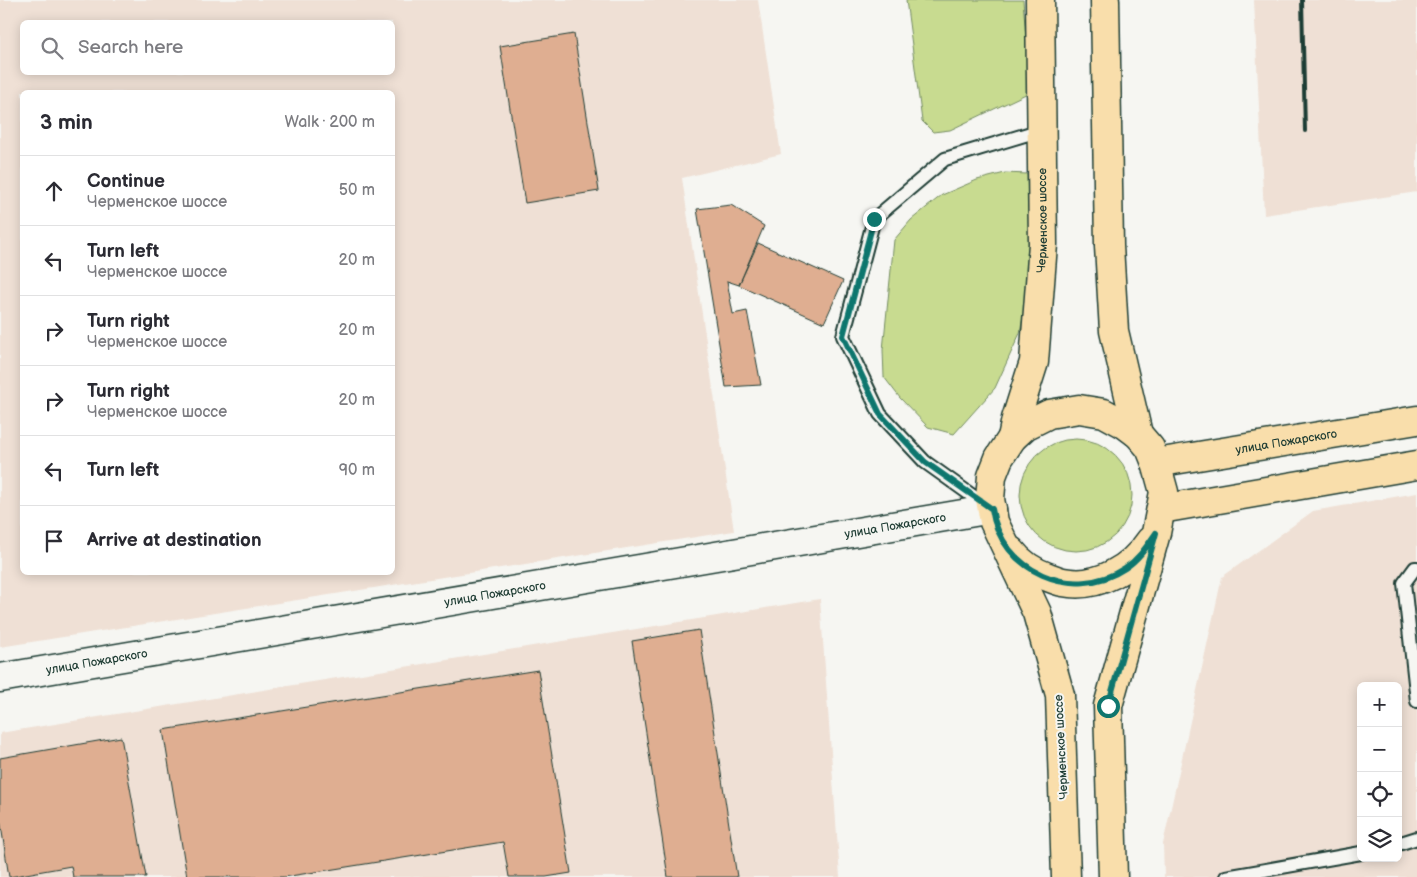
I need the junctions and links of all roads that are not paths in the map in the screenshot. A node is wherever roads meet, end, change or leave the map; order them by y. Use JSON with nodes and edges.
{"nodes":[{"id":1,"x":1040,"y":0,"type":"edge"},
{"id":2,"x":1104,"y":0,"type":"edge"},
{"id":3,"x":1042,"y":130,"type":"junction"},
{"id":4,"x":1417,"y":420,"type":"edge"},
{"id":5,"x":1138,"y":434,"type":"junction"},
{"id":6,"x":1012,"y":438,"type":"junction"},
{"id":7,"x":1156,"y":463,"type":"junction"},
{"id":8,"x":1417,"y":465,"type":"edge"},
{"id":9,"x":992,"y":509,"type":"junction"},
{"id":10,"x":1158,"y":521,"type":"junction"},
{"id":11,"x":1000,"y":538,"type":"junction"},
{"id":12,"x":1417,"y":568,"type":"edge"},
{"id":13,"x":0,"y":678,"type":"edge"},
{"id":14,"x":1417,"y":701,"type":"edge"},
{"id":15,"x":1417,"y":838,"type":"edge"},
{"id":16,"x":1402,"y":843,"type":"edge"},
{"id":17,"x":1357,"y":854,"type":"edge"},
{"id":18,"x":1066,"y":877,"type":"edge"},
{"id":19,"x":1113,"y":877,"type":"edge"},
{"id":20,"x":1226,"y":877,"type":"edge"}],
"edges":[{"from":1,"to":3,"type":"main road","name":"Черменское шоссе"},
{"from":2,"to":5,"type":"main road","name":"Черменское шоссе"},
{"from":3,"to":6,"type":"main road","name":"Черменское шоссе"},
{"from":3,"to":9,"type":"lane"},
{"from":4,"to":7,"type":"main road","name":"улица Пожарского"},
{"from":5,"to":6,"type":"main road","name":"Черменское шоссе"},
{"from":5,"to":7,"type":"main road","name":"Черменское шоссе"},
{"from":6,"to":9,"type":"main road","name":"Черменское шоссе"},
{"from":7,"to":10,"type":"main road","name":"Черменское шоссе"},
{"from":8,"to":10,"type":"main road"},
{"from":9,"to":11,"type":"main road","name":"Черменское шоссе"},
{"from":9,"to":13,"type":"street","name":"улица Пожарского"},
{"from":10,"to":11,"type":"main road","name":"Черменское шоссе"},
{"from":10,"to":19,"type":"main road","name":"Черменское шоссе"},
{"from":11,"to":18,"type":"main road","name":"Черменское шоссе"},
{"from":12,"to":14,"type":"lane"},
{"from":15,"to":16,"type":"lane"},
{"from":17,"to":20,"type":"lane"}]}
